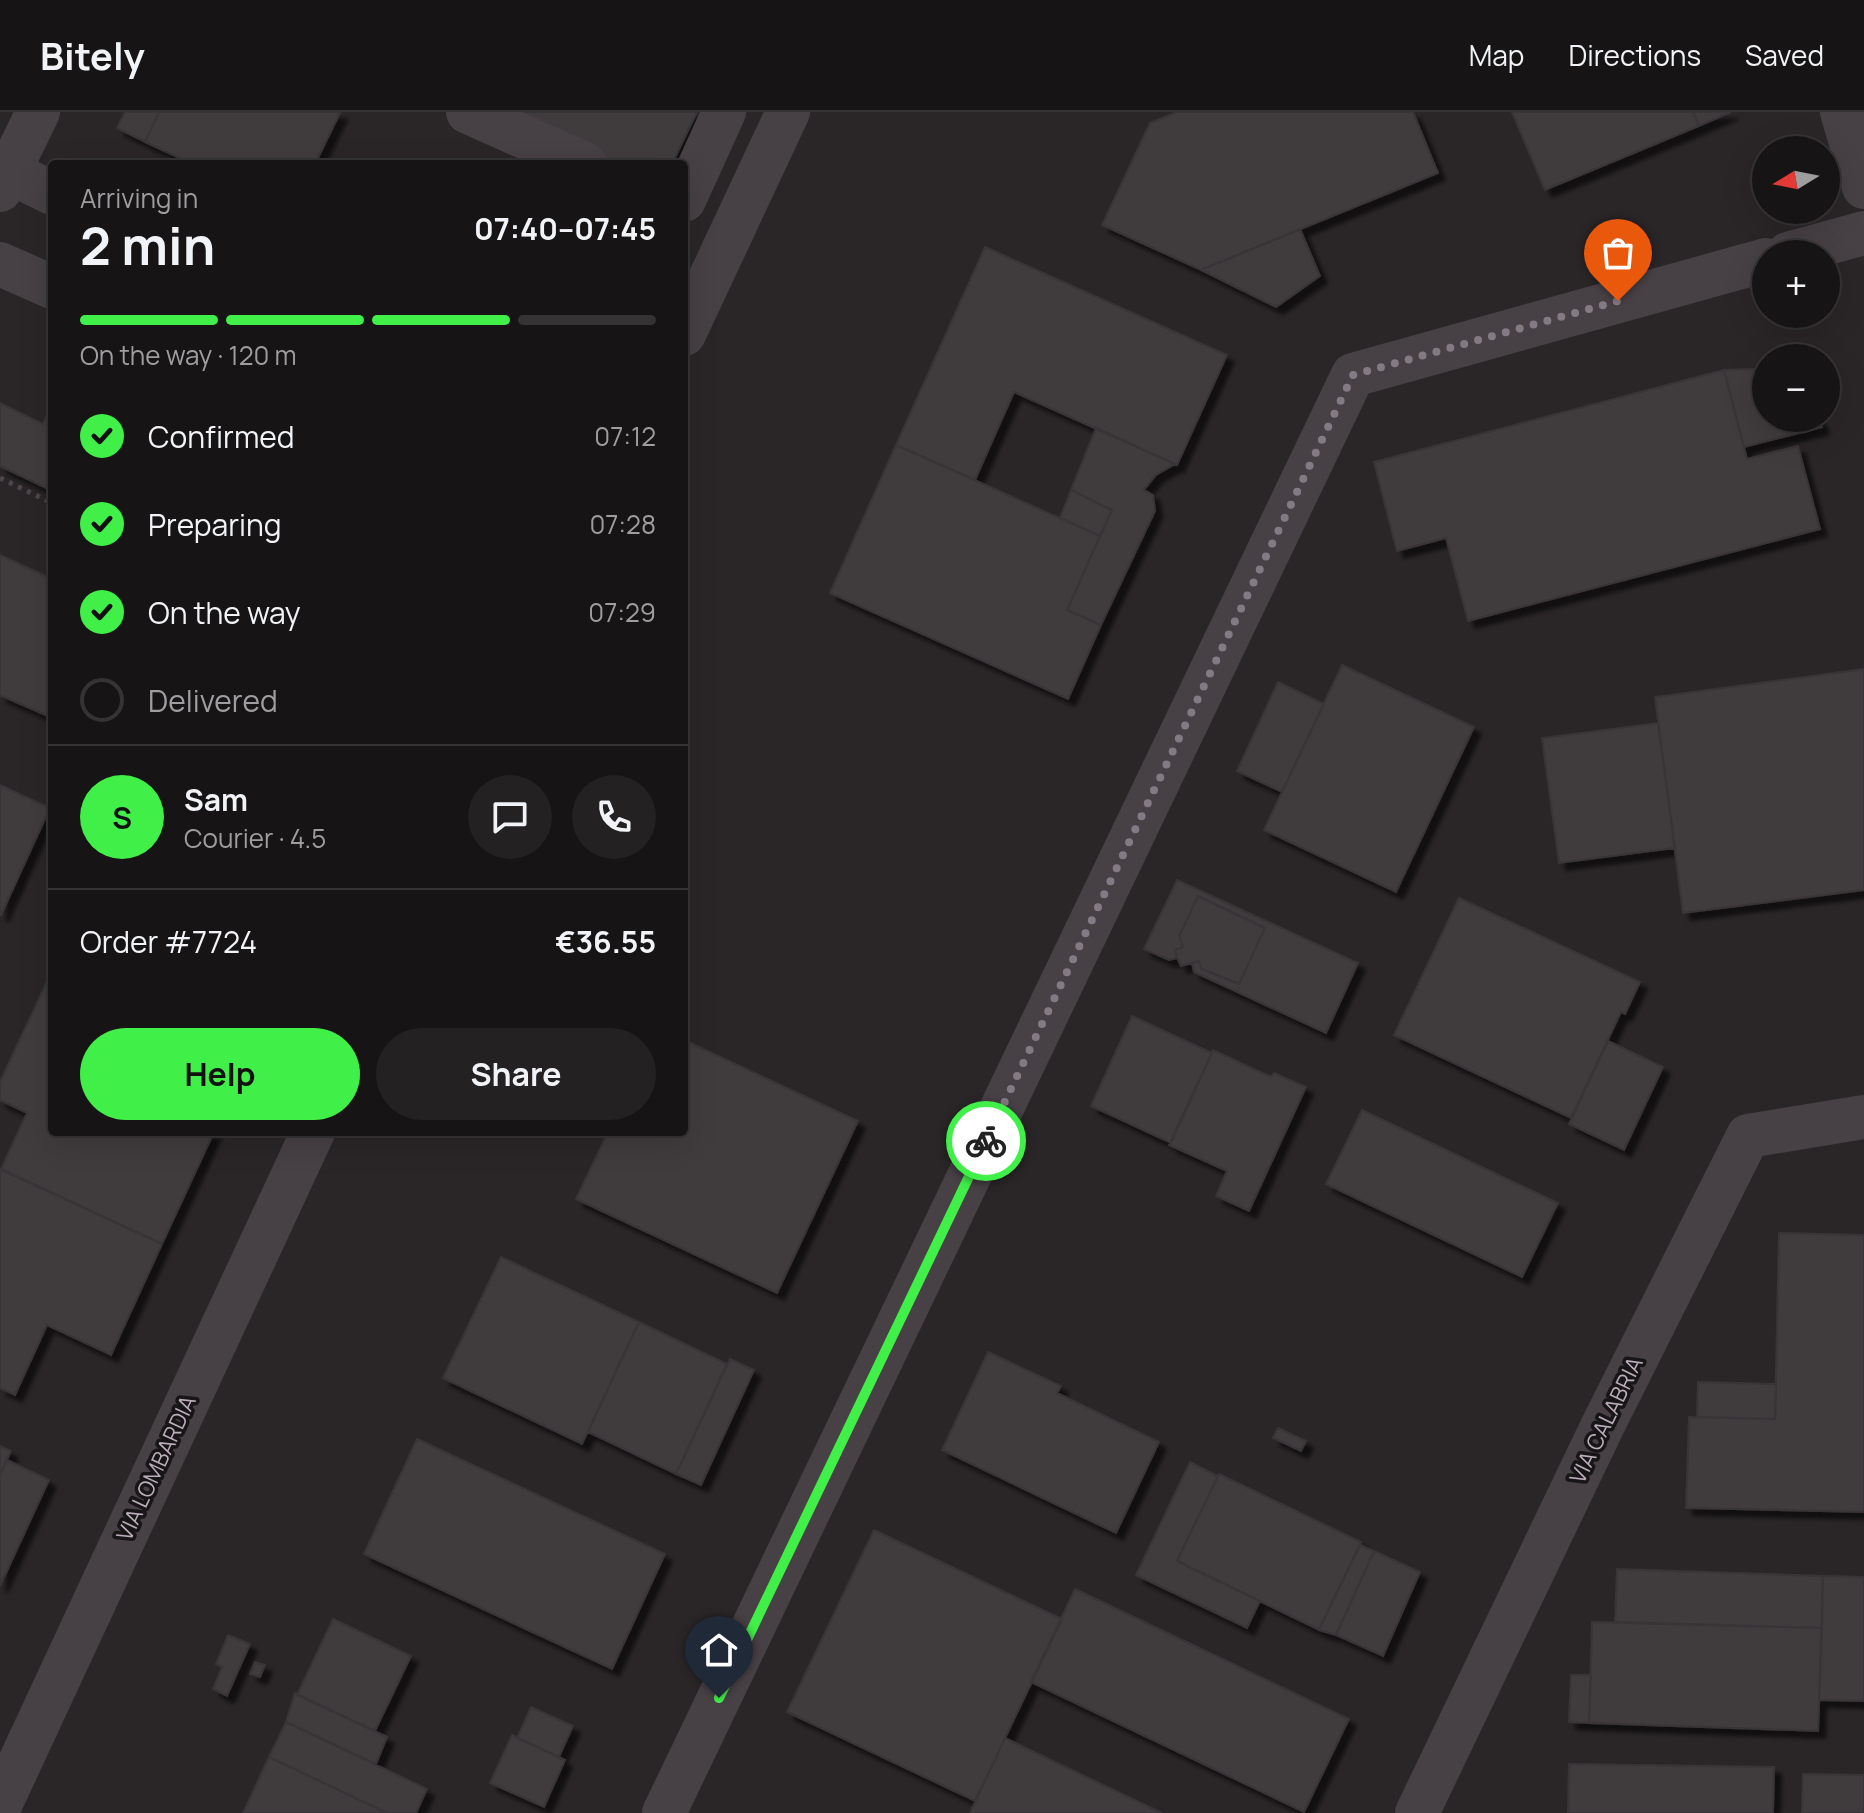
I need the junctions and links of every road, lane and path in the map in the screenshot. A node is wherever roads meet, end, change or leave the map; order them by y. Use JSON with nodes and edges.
{"nodes":[{"id":1,"x":38,"y":112,"type":"edge"},
{"id":2,"x":468,"y":112,"type":"edge"},
{"id":3,"x":788,"y":112,"type":"edge"},
{"id":4,"x":1842,"y":112,"type":"edge"},
{"id":5,"x":717,"y":127,"type":"edge"},
{"id":6,"x":576,"y":160,"type":"edge"},
{"id":7,"x":763,"y":165,"type":"junction"},
{"id":8,"x":4,"y":181,"type":"edge"},
{"id":9,"x":1864,"y":187,"type":"edge"},
{"id":10,"x":688,"y":191,"type":"edge"},
{"id":11,"x":48,"y":192,"type":"edge"},
{"id":12,"x":1864,"y":233,"type":"edge"},
{"id":13,"x":1839,"y":240,"type":"edge"},
{"id":14,"x":0,"y":264,"type":"edge"},
{"id":15,"x":1752,"y":264,"type":"edge"},
{"id":16,"x":48,"y":285,"type":"edge"},
{"id":17,"x":688,"y":325,"type":"edge"},
{"id":18,"x":0,"y":478,"type":"edge"},
{"id":19,"x":48,"y":501,"type":"edge"},
{"id":20,"x":1864,"y":1117,"type":"edge"},
{"id":21,"x":311,"y":1136,"type":"edge"},
{"id":22,"x":0,"y":1805,"type":"edge"},
{"id":23,"x":664,"y":1813,"type":"edge"},
{"id":24,"x":1417,"y":1813,"type":"edge"}],
"edges":[{"from":1,"to":8,"type":"street"},
{"from":2,"to":6,"type":"street"},
{"from":3,"to":7,"type":"street"},
{"from":4,"to":9,"type":"street"},
{"from":5,"to":7,"type":"street"},
{"from":5,"to":10,"type":"street"},
{"from":7,"to":17,"type":"street"},
{"from":8,"to":11,"type":"street"},
{"from":12,"to":13,"type":"street"},
{"from":14,"to":16,"type":"street"},
{"from":15,"to":23,"type":"street"},
{"from":18,"to":19,"type":"path"},
{"from":20,"to":24,"type":"street","name":"VIA CALABRIA"},
{"from":21,"to":22,"type":"street","name":"VIA LOMBARDIA"}]}
